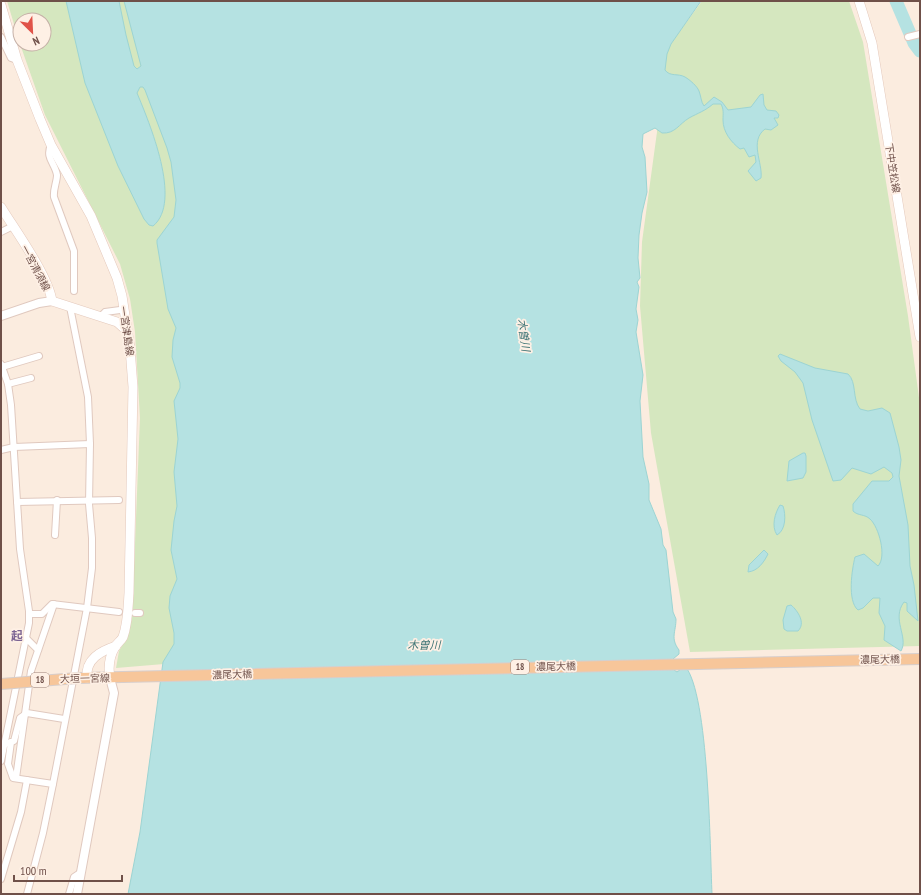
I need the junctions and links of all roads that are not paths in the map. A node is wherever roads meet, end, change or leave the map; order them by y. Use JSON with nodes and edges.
{"nodes":[{"id":1,"x":859,"y":1,"type":"edge"},
{"id":2,"x":1,"y":5,"type":"edge"},
{"id":3,"x":919,"y":34,"type":"edge"},
{"id":4,"x":908,"y":36,"type":"dead end"},
{"id":5,"x":1,"y":37,"type":"edge"},
{"id":6,"x":18,"y":60,"type":"junction"},
{"id":7,"x":51,"y":145,"type":"junction"},
{"id":8,"x":1,"y":207,"type":"edge"},
{"id":9,"x":13,"y":226,"type":"junction"},
{"id":10,"x":1,"y":232,"type":"edge"},
{"id":11,"x":74,"y":291,"type":"dead end"},
{"id":12,"x":52,"y":301,"type":"junction"},
{"id":13,"x":70,"y":307,"type":"junction"},
{"id":14,"x":120,"y":310,"type":"dead end"},
{"id":15,"x":1,"y":316,"type":"edge"},
{"id":16,"x":102,"y":316,"type":"junction"},
{"id":17,"x":127,"y":331,"type":"junction"},
{"id":18,"x":920,"y":337,"type":"edge"},
{"id":19,"x":39,"y":356,"type":"dead end"},
{"id":20,"x":2,"y":365,"type":"edge"},
{"id":21,"x":31,"y":378,"type":"dead end"},
{"id":22,"x":8,"y":384,"type":"junction"},
{"id":23,"x":90,"y":444,"type":"junction"},
{"id":24,"x":14,"y":447,"type":"junction"},
{"id":25,"x":1,"y":450,"type":"edge"},
{"id":26,"x":57,"y":500,"type":"junction"},
{"id":27,"x":89,"y":500,"type":"junction"},
{"id":28,"x":119,"y":500,"type":"dead end"},
{"id":29,"x":17,"y":502,"type":"junction"},
{"id":30,"x":55,"y":535,"type":"dead end"},
{"id":31,"x":54,"y":604,"type":"junction"},
{"id":32,"x":87,"y":608,"type":"junction"},
{"id":33,"x":119,"y":612,"type":"dead end"},
{"id":34,"x":29,"y":614,"type":"junction"},
{"id":35,"x":26,"y":638,"type":"junction"},
{"id":36,"x":116,"y":646,"type":"junction"},
{"id":37,"x":38,"y":650,"type":"junction"},
{"id":38,"x":920,"y":659,"type":"edge"},
{"id":39,"x":121,"y":677,"type":"joint"},
{"id":40,"x":82,"y":678,"type":"junction"},
{"id":41,"x":110,"y":678,"type":"junction"},
{"id":42,"x":1,"y":684,"type":"edge"},
{"id":43,"x":24,"y":715,"type":"junction"},
{"id":44,"x":64,"y":719,"type":"junction"},
{"id":45,"x":11,"y":742,"type":"junction"},
{"id":46,"x":3,"y":745,"type":"edge"},
{"id":47,"x":1,"y":761,"type":"edge"},
{"id":48,"x":16,"y":778,"type":"junction"},
{"id":49,"x":26,"y":780,"type":"junction"},
{"id":50,"x":53,"y":784,"type":"junction"},
{"id":51,"x":80,"y":873,"type":"junction"},
{"id":52,"x":1,"y":879,"type":"edge"},
{"id":53,"x":27,"y":894,"type":"edge"},
{"id":54,"x":69,"y":894,"type":"edge"},
{"id":55,"x":76,"y":894,"type":"edge"}],
"edges":[{"from":1,"to":18,"type":"main road","name":"下中笠松線"},
{"from":2,"to":6,"type":"main road","name":"一宮津島線"},
{"from":3,"to":4,"type":"street"},
{"from":5,"to":6,"type":"street"},
{"from":6,"to":7,"type":"main road","name":"一宮津島線"},
{"from":7,"to":11,"type":"street"},
{"from":7,"to":17,"type":"main road","name":"一宮津島線"},
{"from":8,"to":9,"type":"main road","name":"一宮清須線"},
{"from":9,"to":10,"type":"street"},
{"from":9,"to":12,"type":"main road","name":"一宮清須線"},
{"from":12,"to":13,"type":"main road","name":"一宮清須線"},
{"from":12,"to":15,"type":"street"},
{"from":13,"to":16,"type":"main road","name":"一宮清須線"},
{"from":13,"to":23,"type":"street"},
{"from":14,"to":16,"type":"street"},
{"from":16,"to":17,"type":"main road","name":"一宮清須線"},
{"from":17,"to":36,"type":"main road","name":"一宮津島線"},
{"from":19,"to":20,"type":"street"},
{"from":20,"to":22,"type":"street"},
{"from":21,"to":22,"type":"street"},
{"from":22,"to":24,"type":"street"},
{"from":23,"to":24,"type":"street"},
{"from":23,"to":27,"type":"street"},
{"from":24,"to":25,"type":"street"},
{"from":24,"to":29,"type":"street"},
{"from":26,"to":27,"type":"street"},
{"from":26,"to":29,"type":"street"},
{"from":26,"to":30,"type":"street"},
{"from":27,"to":28,"type":"street"},
{"from":27,"to":32,"type":"street"},
{"from":29,"to":34,"type":"street"},
{"from":31,"to":32,"type":"street"},
{"from":31,"to":34,"type":"street"},
{"from":31,"to":37,"type":"street"},
{"from":32,"to":33,"type":"street"},
{"from":32,"to":44,"type":"street"},
{"from":34,"to":35,"type":"street"},
{"from":35,"to":37,"type":"street"},
{"from":35,"to":46,"type":"street"},
{"from":36,"to":40,"type":"main road"},
{"from":36,"to":41,"type":"main road","name":"一宮津島線"},
{"from":37,"to":43,"type":"street"},
{"from":38,"to":39,"type":"main road","name":"濃尾大橋","number":"18"},
{"from":39,"to":41,"type":"main road","name":"大垣一宮線","number":"18"},
{"from":40,"to":41,"type":"main road","name":"大垣一宮線","number":"18"},
{"from":40,"to":42,"type":"main road","name":"大垣一宮線","number":"18","bridge":true},
{"from":41,"to":51,"type":"street"},
{"from":43,"to":44,"type":"street"},
{"from":43,"to":45,"type":"street"},
{"from":43,"to":48,"type":"street"},
{"from":44,"to":50,"type":"street"},
{"from":45,"to":46,"type":"street"},
{"from":45,"to":48,"type":"street"},
{"from":46,"to":47,"type":"street"},
{"from":48,"to":49,"type":"street"},
{"from":49,"to":50,"type":"street"},
{"from":49,"to":52,"type":"street"},
{"from":50,"to":53,"type":"street"},
{"from":51,"to":54,"type":"street"},
{"from":51,"to":55,"type":"street"}]}
